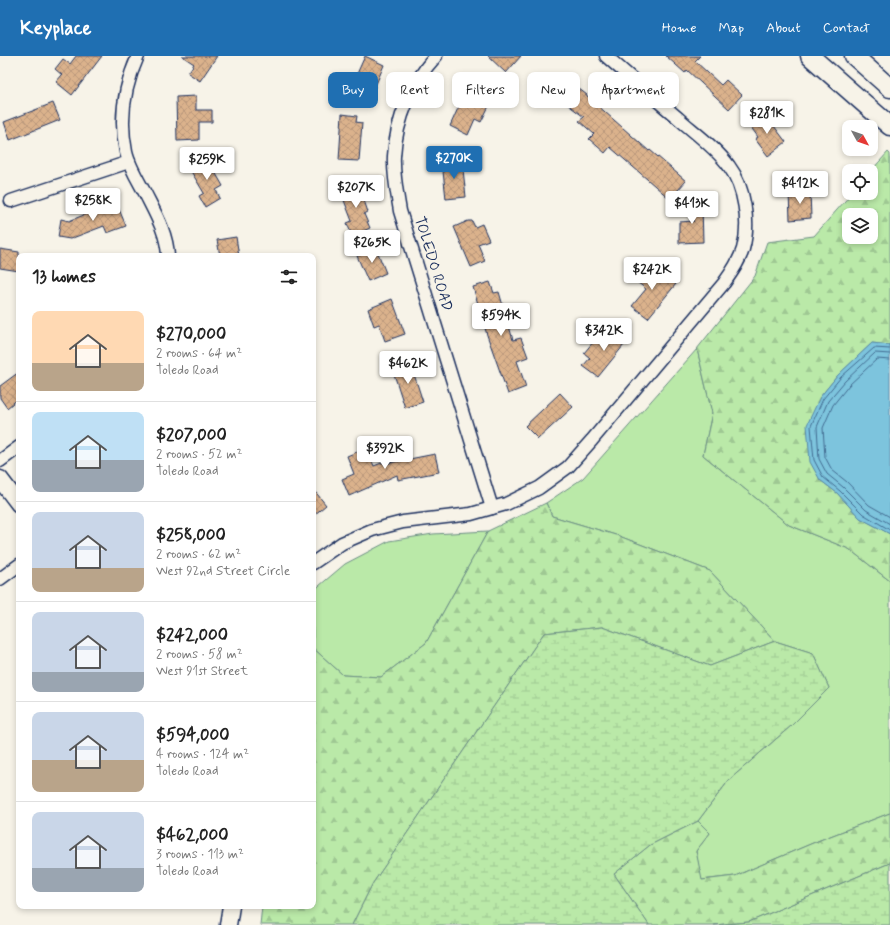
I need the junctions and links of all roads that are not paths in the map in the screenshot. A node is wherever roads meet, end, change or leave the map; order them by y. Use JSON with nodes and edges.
{"nodes":[{"id":1,"x":138,"y":56,"type":"edge"},
{"id":2,"x":436,"y":56,"type":"edge"},
{"id":3,"x":606,"y":56,"type":"edge"},
{"id":4,"x":810,"y":56,"type":"edge"},
{"id":5,"x":854,"y":56,"type":"edge"},
{"id":6,"x":890,"y":88,"type":"edge"},
{"id":7,"x":890,"y":126,"type":"edge"},
{"id":8,"x":129,"y":162,"type":"junction"},
{"id":9,"x":11,"y":201,"type":"dead end"},
{"id":10,"x":168,"y":253,"type":"edge"},
{"id":11,"x":16,"y":449,"type":"edge"},
{"id":12,"x":0,"y":461,"type":"edge"},
{"id":13,"x":0,"y":478,"type":"edge"},
{"id":14,"x":16,"y":500,"type":"edge"},
{"id":15,"x":492,"y":508,"type":"junction"},
{"id":16,"x":316,"y":561,"type":"edge"},
{"id":17,"x":16,"y":567,"type":"edge"},
{"id":18,"x":0,"y":579,"type":"edge"},
{"id":19,"x":231,"y":909,"type":"edge"},
{"id":20,"x":228,"y":925,"type":"edge"}],
"edges":[{"from":1,"to":8,"type":"street"},
{"from":2,"to":15,"type":"street","name":"TOLEDO ROAD"},
{"from":3,"to":15,"type":"street"},
{"from":4,"to":7,"type":"main road"},
{"from":5,"to":6,"type":"main road"},
{"from":8,"to":9,"type":"street"},
{"from":8,"to":10,"type":"street"},
{"from":11,"to":12,"type":"street"},
{"from":13,"to":14,"type":"street"},
{"from":15,"to":16,"type":"street"},
{"from":17,"to":18,"type":"street"},
{"from":19,"to":20,"type":"street"}]}
